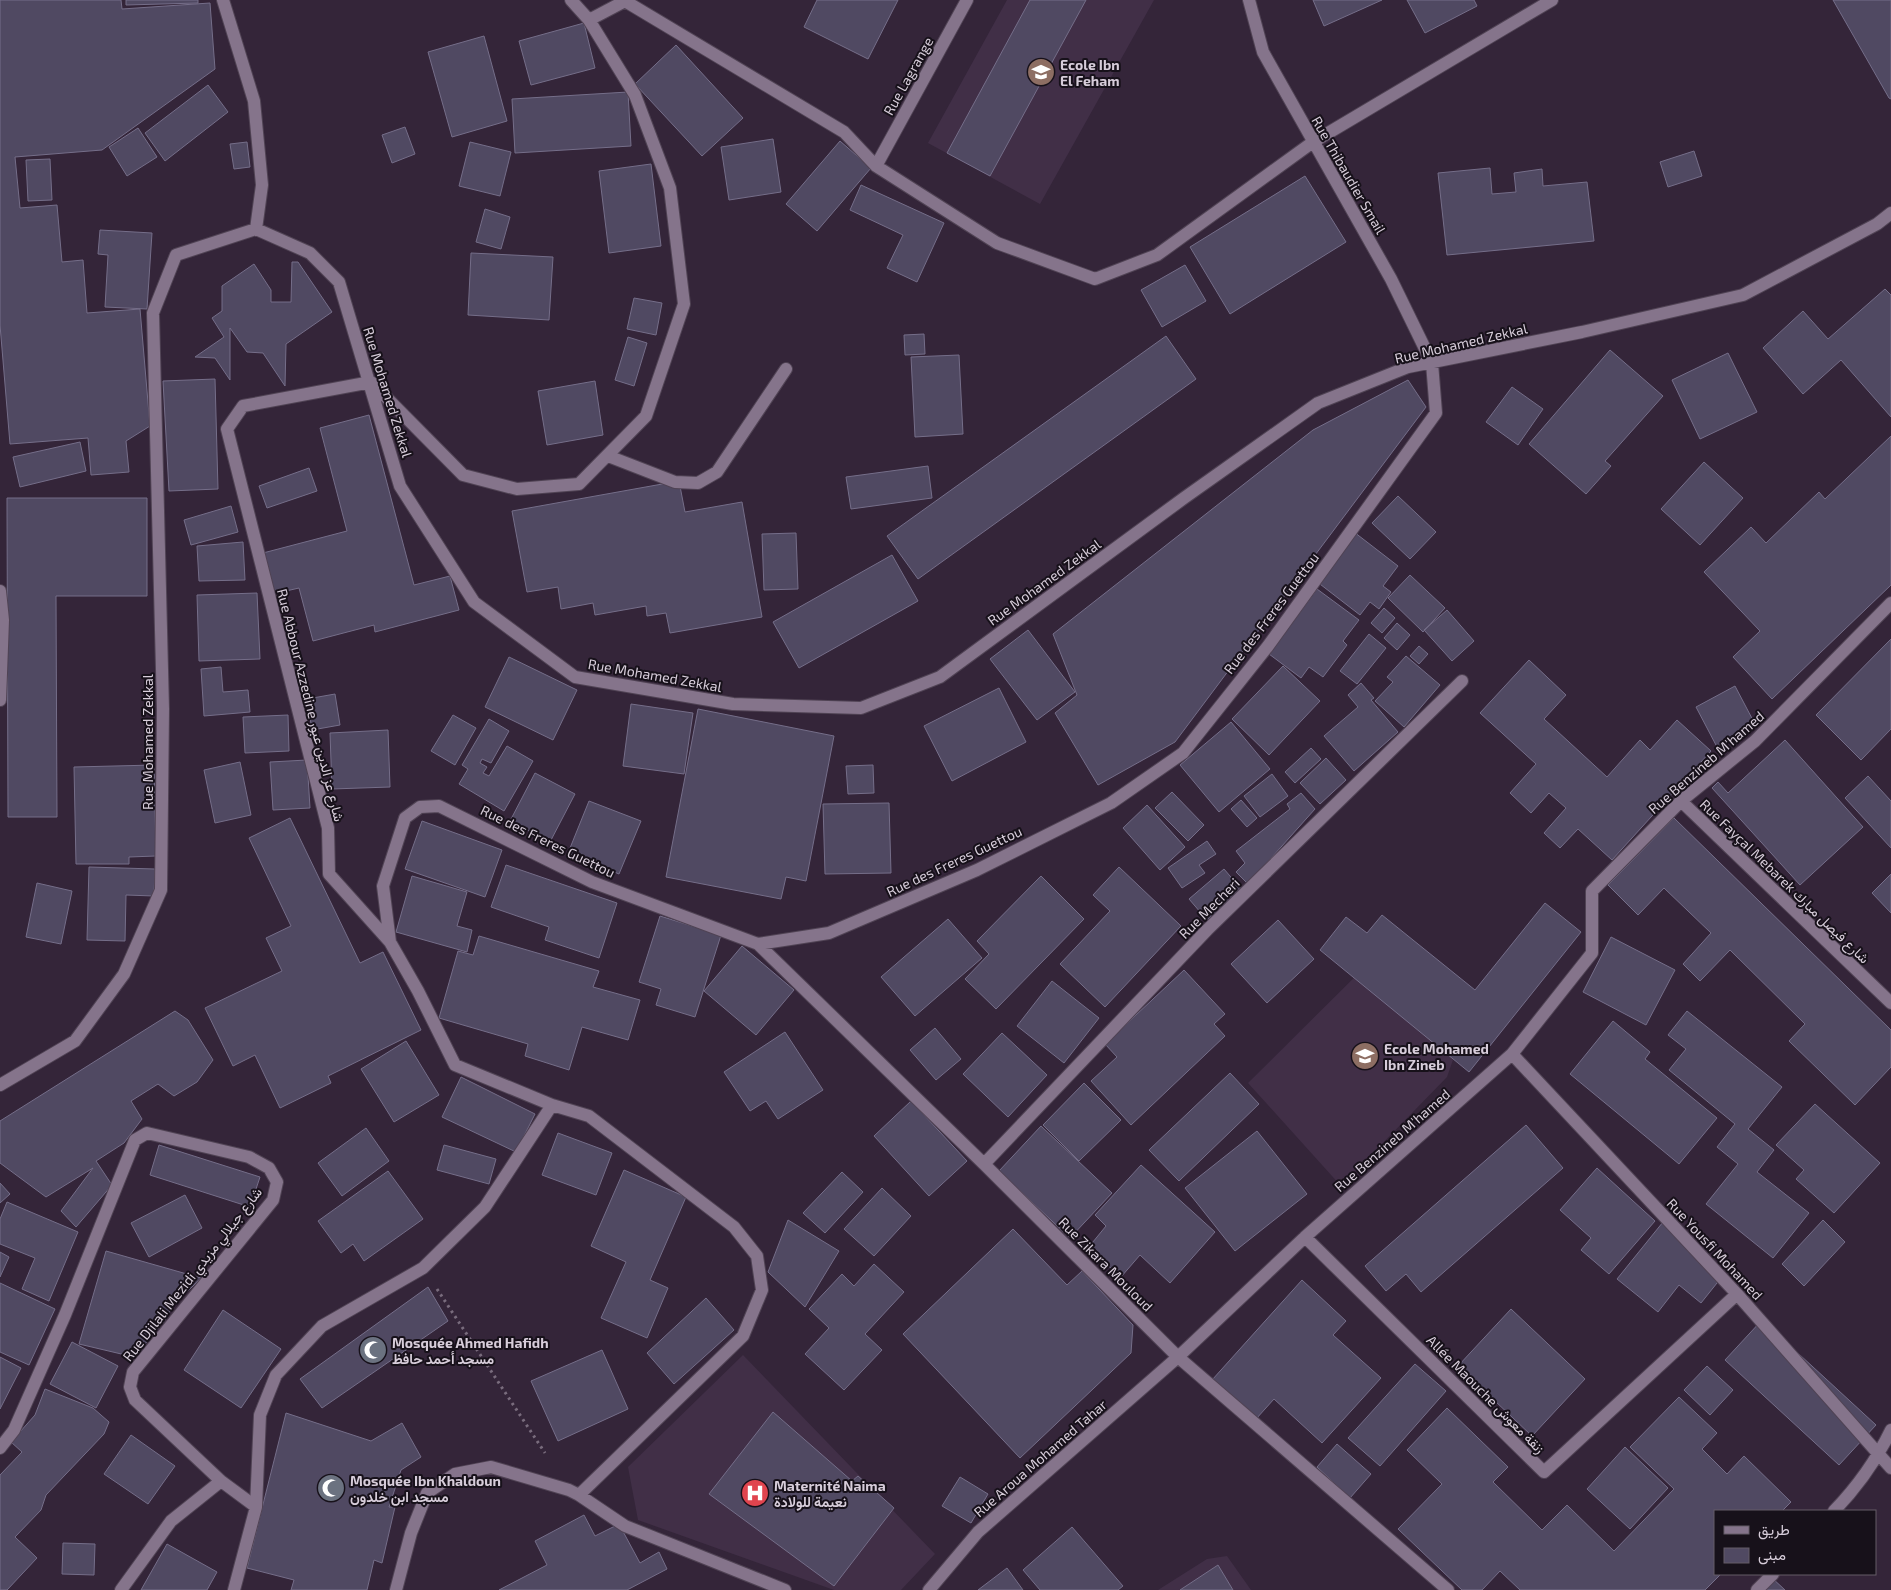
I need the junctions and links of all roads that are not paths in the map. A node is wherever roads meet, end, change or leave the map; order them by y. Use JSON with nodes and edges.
{"nodes":[{"id":1,"x":223,"y":0,"type":"edge"},
{"id":2,"x":571,"y":0,"type":"edge"},
{"id":3,"x":967,"y":0,"type":"edge"},
{"id":4,"x":1249,"y":0,"type":"edge"},
{"id":5,"x":1552,"y":0,"type":"edge"},
{"id":6,"x":626,"y":1,"type":"edge"},
{"id":7,"x":589,"y":20,"type":"junction"},
{"id":8,"x":1313,"y":142,"type":"junction"},
{"id":9,"x":876,"y":166,"type":"junction"},
{"id":10,"x":1891,"y":213,"type":"edge"},
{"id":11,"x":256,"y":229,"type":"junction"},
{"id":12,"x":1432,"y":362,"type":"junction"},
{"id":13,"x":786,"y":369,"type":"dead end"},
{"id":14,"x":371,"y":382,"type":"junction"},
{"id":15,"x":608,"y":456,"type":"junction"},
{"id":16,"x":0,"y":591,"type":"edge"},
{"id":17,"x":1891,"y":603,"type":"edge"},
{"id":18,"x":1462,"y":681,"type":"dead end"},
{"id":19,"x":0,"y":700,"type":"edge"},
{"id":20,"x":1681,"y":801,"type":"junction"},
{"id":21,"x":390,"y":942,"type":"junction"},
{"id":22,"x":758,"y":944,"type":"junction"},
{"id":23,"x":1891,"y":1003,"type":"edge"},
{"id":24,"x":1512,"y":1054,"type":"junction"},
{"id":25,"x":0,"y":1085,"type":"edge"},
{"id":26,"x":552,"y":1105,"type":"junction"},
{"id":27,"x":984,"y":1164,"type":"junction"},
{"id":28,"x":1305,"y":1237,"type":"junction"},
{"id":29,"x":1737,"y":1294,"type":"junction"},
{"id":30,"x":1178,"y":1357,"type":"junction"},
{"id":31,"x":1891,"y":1430,"type":"edge"},
{"id":32,"x":0,"y":1448,"type":"edge"},
{"id":33,"x":1879,"y":1455,"type":"junction"},
{"id":34,"x":1891,"y":1468,"type":"edge"},
{"id":35,"x":221,"y":1482,"type":"junction"},
{"id":36,"x":574,"y":1492,"type":"junction"},
{"id":37,"x":256,"y":1507,"type":"junction"},
{"id":38,"x":1835,"y":1510,"type":"edge"},
{"id":39,"x":1772,"y":1575,"type":"edge"},
{"id":40,"x":121,"y":1590,"type":"edge"},
{"id":41,"x":234,"y":1590,"type":"edge"},
{"id":42,"x":396,"y":1590,"type":"edge"},
{"id":43,"x":785,"y":1590,"type":"edge"},
{"id":44,"x":929,"y":1590,"type":"edge"},
{"id":45,"x":1448,"y":1590,"type":"edge"},
{"id":46,"x":1757,"y":1590,"type":"edge"}],
"edges":[{"from":1,"to":11,"type":"street"},
{"from":2,"to":7,"type":"street"},
{"from":3,"to":9,"type":"street","name":"Rue Lagrange"},
{"from":4,"to":8,"type":"street","name":"Rue Thibaudier Smail"},
{"from":5,"to":8,"type":"street"},
{"from":6,"to":7,"type":"street"},
{"from":6,"to":9,"type":"street"},
{"from":7,"to":15,"type":"street"},
{"from":8,"to":9,"type":"street"},
{"from":8,"to":12,"type":"street","name":"Rue Thibaudier Smail"},
{"from":10,"to":12,"type":"street","name":"Rue Mohamed Zekkal"},
{"from":11,"to":14,"type":"street","name":"Rue Mohamed Zekkal"},
{"from":11,"to":25,"type":"street","name":"Rue Mohamed Zekkal"},
{"from":12,"to":14,"type":"street","name":"Rue Mohamed Zekkal"},
{"from":12,"to":22,"type":"street","name":"Rue des Freres Guettou"},
{"from":13,"to":15,"type":"street"},
{"from":14,"to":15,"type":"street"},
{"from":14,"to":21,"type":"street","name":"Rue Abbour Azzedine شارع عز الدين عبور"},
{"from":16,"to":19,"type":"street"},
{"from":17,"to":20,"type":"street","name":"Rue Benzineb M'hamed"},
{"from":18,"to":27,"type":"street","name":"Rue Mecheri"},
{"from":20,"to":23,"type":"street","name":"Rue Fayçal Mebarek شارع فيصل مبارك"},
{"from":20,"to":24,"type":"street","name":"Rue Benzineb M'hamed"},
{"from":21,"to":22,"type":"street","name":"Rue des Freres Guettou"},
{"from":21,"to":26,"type":"street","name":"Rue Abbour Azzedine شارع عز الدين عبور"},
{"from":22,"to":27,"type":"street","name":"Rue Zikara Mouloud"},
{"from":24,"to":28,"type":"street","name":"Rue Benzineb M'hamed"},
{"from":24,"to":29,"type":"street","name":"Rue Yousfi Mohamed"},
{"from":26,"to":36,"type":"street","name":"Rue Abbour Azzedine شارع عز الدين عبور"},
{"from":26,"to":37,"type":"street"},
{"from":27,"to":30,"type":"street","name":"Rue Zikara Mouloud"},
{"from":28,"to":29,"type":"street","name":"Allée Maouche زنقة معوش"},
{"from":28,"to":30,"type":"street","name":"Rue Benzineb M'hamed"},
{"from":29,"to":33,"type":"street","name":"Rue Yousfi Mohamed"},
{"from":30,"to":44,"type":"street","name":"Rue Aroua Mohamed Tahar"},
{"from":30,"to":45,"type":"street","name":"Rue Zikara Mouloud"},
{"from":31,"to":33,"type":"street"},
{"from":32,"to":35,"type":"street","name":"Rue Djilali Mezidi شارع جيلالي مزيدي"},
{"from":33,"to":34,"type":"street","name":"Rue Yousfi Mohamed"},
{"from":33,"to":38,"type":"street"},
{"from":35,"to":37,"type":"street","name":"Rue Djilali Mezidi شارع جيلالي مزيدي"},
{"from":35,"to":40,"type":"street"},
{"from":36,"to":42,"type":"street"},
{"from":36,"to":43,"type":"street"},
{"from":37,"to":41,"type":"street"},
{"from":39,"to":46,"type":"street"}]}
